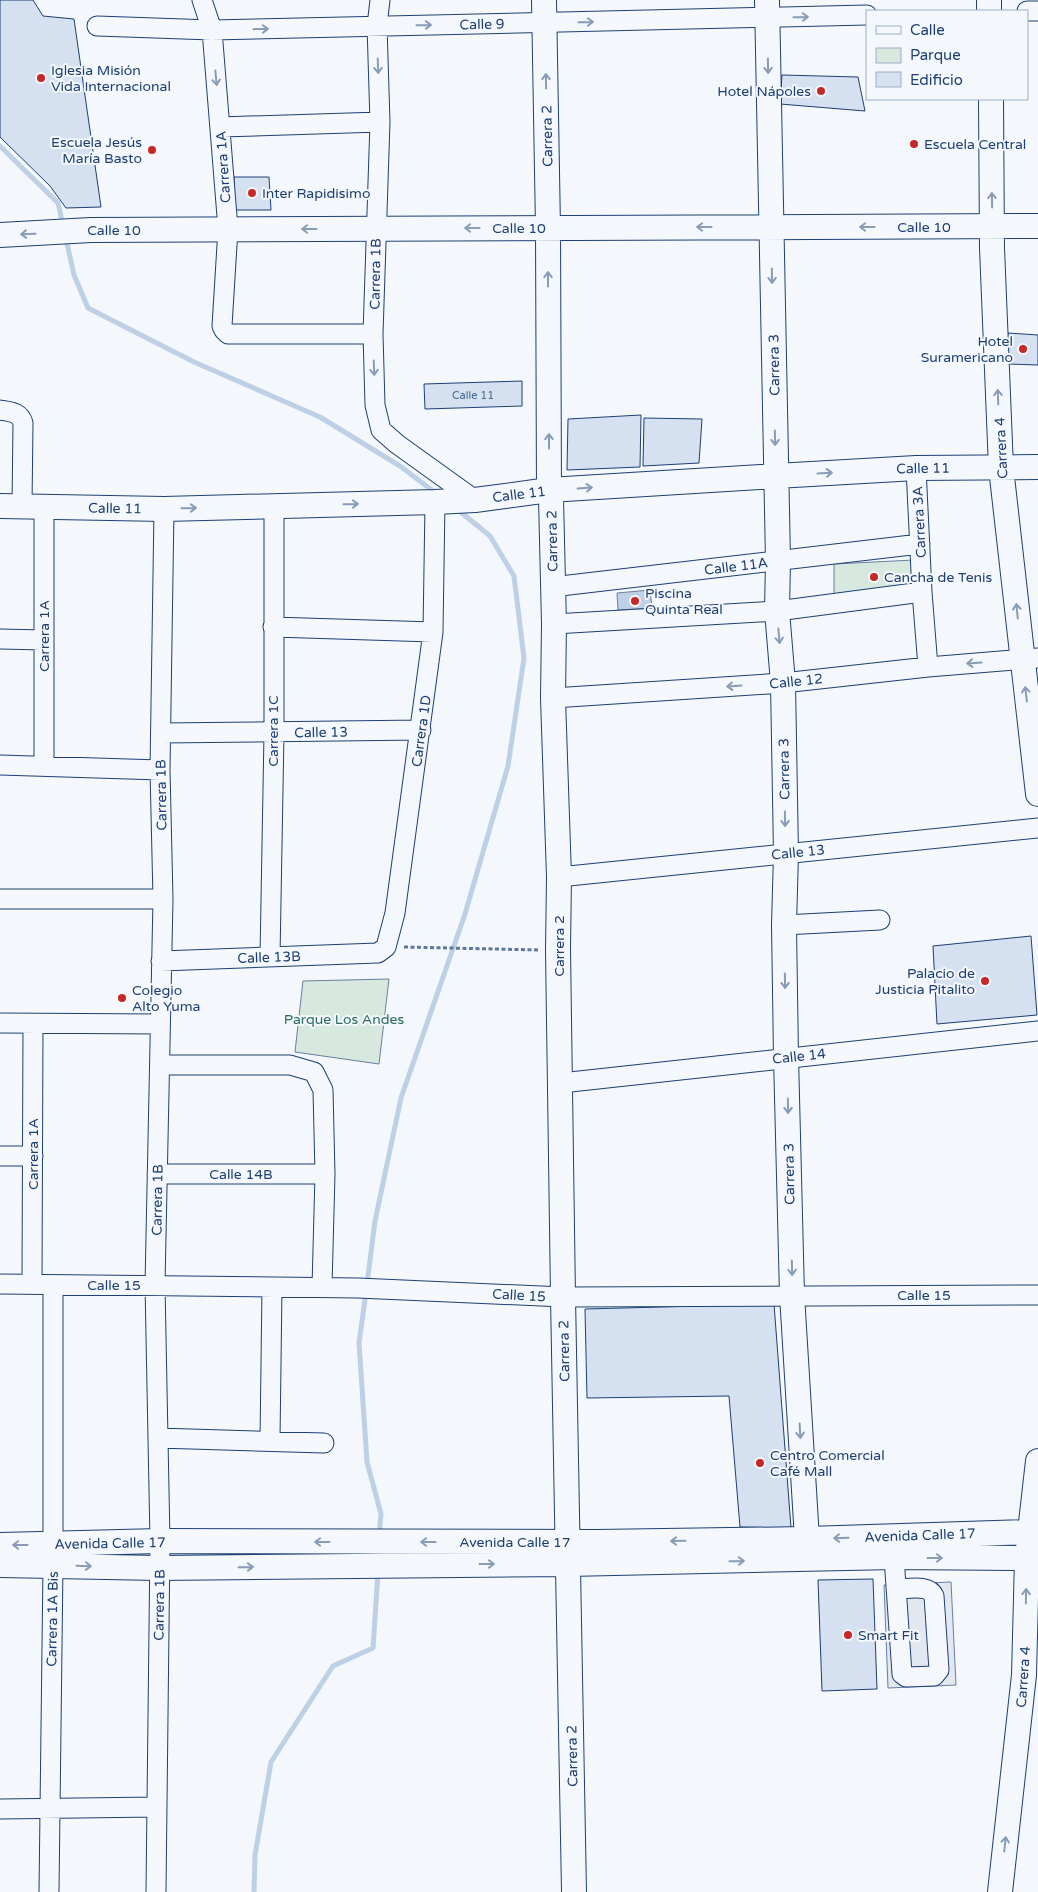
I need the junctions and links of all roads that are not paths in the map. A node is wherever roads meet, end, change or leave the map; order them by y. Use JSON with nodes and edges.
{"nodes":[{"id":1,"x":202,"y":0,"type":"edge"},
{"id":2,"x":380,"y":0,"type":"edge"},
{"id":3,"x":768,"y":9,"type":"edge"},
{"id":4,"x":544,"y":11,"type":"edge"},
{"id":5,"x":866,"y":15,"type":"edge"},
{"id":6,"x":97,"y":26,"type":"dead end"},
{"id":7,"x":377,"y":26,"type":"junction"},
{"id":8,"x":212,"y":30,"type":"junction"},
{"id":9,"x":991,"y":100,"type":"edge"},
{"id":10,"x":380,"y":122,"type":"junction"},
{"id":11,"x":220,"y":127,"type":"junction"},
{"id":12,"x":992,"y":226,"type":"junction"},
{"id":13,"x":1038,"y":226,"type":"edge"},
{"id":14,"x":771,"y":227,"type":"junction"},
{"id":15,"x":548,"y":228,"type":"junction"},
{"id":16,"x":228,"y":229,"type":"junction"},
{"id":17,"x":376,"y":229,"type":"junction"},
{"id":18,"x":0,"y":235,"type":"edge"},
{"id":19,"x":373,"y":334,"type":"junction"},
{"id":20,"x":0,"y":410,"type":"edge"},
{"id":21,"x":1038,"y":467,"type":"edge"},
{"id":22,"x":916,"y":468,"type":"junction"},
{"id":23,"x":1001,"y":468,"type":"junction"},
{"id":24,"x":776,"y":476,"type":"junction"},
{"id":25,"x":549,"y":490,"type":"junction"},
{"id":26,"x":455,"y":501,"type":"junction"},
{"id":27,"x":22,"y":506,"type":"edge"},
{"id":28,"x":274,"y":506,"type":"junction"},
{"id":29,"x":164,"y":509,"type":"junction"},
{"id":30,"x":920,"y":544,"type":"junction"},
{"id":31,"x":778,"y":561,"type":"junction"},
{"id":32,"x":552,"y":588,"type":"junction"},
{"id":33,"x":922,"y":592,"type":"junction"},
{"id":34,"x":777,"y":611,"type":"junction"},
{"id":35,"x":554,"y":624,"type":"junction"},
{"id":36,"x":273,"y":627,"type":"junction"},
{"id":37,"x":433,"y":632,"type":"junction"},
{"id":38,"x":0,"y":639,"type":"edge"},
{"id":39,"x":44,"y":640,"type":"junction"},
{"id":40,"x":1030,"y":659,"type":"edge"},
{"id":41,"x":928,"y":667,"type":"junction"},
{"id":42,"x":782,"y":683,"type":"junction"},
{"id":43,"x":553,"y":698,"type":"junction"},
{"id":44,"x":422,"y":730,"type":"junction"},
{"id":45,"x":161,"y":733,"type":"junction"},
{"id":46,"x":274,"y":733,"type":"junction"},
{"id":47,"x":0,"y":765,"type":"edge"},
{"id":48,"x":44,"y":765,"type":"junction"},
{"id":49,"x":160,"y":770,"type":"junction"},
{"id":50,"x":1038,"y":794,"type":"edge"},
{"id":51,"x":1038,"y":828,"type":"edge"},
{"id":52,"x":786,"y":854,"type":"junction"},
{"id":53,"x":559,"y":877,"type":"junction"},
{"id":54,"x":0,"y":899,"type":"edge"},
{"id":55,"x":163,"y":899,"type":"junction"},
{"id":56,"x":880,"y":920,"type":"dead end"},
{"id":57,"x":784,"y":926,"type":"junction"},
{"id":58,"x":382,"y":950,"type":"joint"},
{"id":59,"x":270,"y":957,"type":"junction"},
{"id":60,"x":161,"y":961,"type":"junction"},
{"id":61,"x":0,"y":1023,"type":"edge"},
{"id":62,"x":33,"y":1024,"type":"junction"},
{"id":63,"x":160,"y":1024,"type":"junction"},
{"id":64,"x":1038,"y":1030,"type":"edge"},
{"id":65,"x":786,"y":1057,"type":"junction"},
{"id":66,"x":160,"y":1065,"type":"junction"},
{"id":67,"x":561,"y":1083,"type":"junction"},
{"id":68,"x":0,"y":1156,"type":"edge"},
{"id":69,"x":33,"y":1156,"type":"junction"},
{"id":70,"x":157,"y":1174,"type":"junction"},
{"id":71,"x":325,"y":1174,"type":"junction"},
{"id":72,"x":0,"y":1284,"type":"edge"},
{"id":73,"x":32,"y":1284,"type":"junction"},
{"id":74,"x":155,"y":1285,"type":"junction"},
{"id":75,"x":53,"y":1286,"type":"junction"},
{"id":76,"x":272,"y":1287,"type":"junction"},
{"id":77,"x":322,"y":1287,"type":"junction"},
{"id":78,"x":792,"y":1295,"type":"junction"},
{"id":79,"x":1038,"y":1295,"type":"edge"},
{"id":80,"x":563,"y":1297,"type":"junction"},
{"id":81,"x":158,"y":1438,"type":"junction"},
{"id":82,"x":270,"y":1440,"type":"junction"},
{"id":83,"x":324,"y":1443,"type":"dead end"},
{"id":84,"x":1038,"y":1461,"type":"edge"},
{"id":85,"x":1034,"y":1530,"type":"edge"},
{"id":86,"x":806,"y":1539,"type":"junction"},
{"id":87,"x":160,"y":1542,"type":"junction"},
{"id":88,"x":0,"y":1545,"type":"edge"},
{"id":89,"x":568,"y":1553,"type":"junction"},
{"id":90,"x":52,"y":1554,"type":"junction"},
{"id":91,"x":894,"y":1558,"type":"junction"},
{"id":92,"x":1033,"y":1562,"type":"edge"},
{"id":93,"x":0,"y":1564,"type":"edge"},
{"id":94,"x":159,"y":1568,"type":"junction"},
{"id":95,"x":897,"y":1589,"type":"junction"},
{"id":96,"x":1032,"y":1629,"type":"edge"},
{"id":97,"x":1031,"y":1676,"type":"edge"},
{"id":98,"x":157,"y":1808,"type":"junction"},
{"id":99,"x":0,"y":1809,"type":"edge"},
{"id":100,"x":48,"y":1810,"type":"junction"},
{"id":101,"x":49,"y":1892,"type":"edge"},
{"id":102,"x":156,"y":1892,"type":"edge"},
{"id":103,"x":574,"y":1892,"type":"edge"},
{"id":104,"x":1000,"y":1892,"type":"edge"}],
"edges":[{"from":1,"to":8,"type":"street","name":"Carrera 1A"},
{"from":2,"to":7,"type":"street","name":"Carrera 1B"},
{"from":4,"to":3,"type":"street","name":"Calle 9","one_way":true},
{"from":3,"to":5,"type":"street","name":"Calle 9","one_way":true},
{"from":3,"to":14,"type":"main road","name":"Carrera 3","one_way":true},
{"from":7,"to":4,"type":"street","name":"Calle 9","one_way":true},
{"from":15,"to":4,"type":"main road","name":"Carrera 2","one_way":true},
{"from":6,"to":8,"type":"street","name":"Calle 9"},
{"from":8,"to":7,"type":"street","name":"Calle 9","one_way":true},
{"from":7,"to":10,"type":"street","name":"Carrera 1B","one_way":true},
{"from":8,"to":11,"type":"street","name":"Carrera 1A","one_way":true},
{"from":12,"to":9,"type":"main road","name":"Carrera 4","one_way":true},
{"from":10,"to":11,"type":"street"},
{"from":10,"to":17,"type":"street","name":"Carrera 1B"},
{"from":11,"to":16,"type":"street","name":"Carrera 1A"},
{"from":12,"to":13,"type":"main road","name":"Calle 10"},
{"from":12,"to":14,"type":"main road","name":"Calle 10","one_way":true},
{"from":23,"to":12,"type":"main road","name":"Carrera 4","one_way":true},
{"from":14,"to":15,"type":"main road","name":"Calle 10","one_way":true},
{"from":14,"to":24,"type":"main road","name":"Carrera 3","one_way":true},
{"from":15,"to":17,"type":"main road","name":"Calle 10","one_way":true},
{"from":25,"to":15,"type":"main road","name":"Carrera 2","one_way":true},
{"from":17,"to":16,"type":"main road","name":"Calle 10","one_way":true},
{"from":16,"to":18,"type":"main road","name":"Calle 10","one_way":true},
{"from":16,"to":19,"type":"street","name":"Carrera 1A"},
{"from":17,"to":19,"type":"street","name":"Carrera 1B"},
{"from":19,"to":26,"type":"street","name":"Carrera 1B","one_way":true},
{"from":20,"to":27,"type":"street","name":"Carrera 1A"},
{"from":21,"to":23,"type":"main road","name":"Calle 11"},
{"from":22,"to":23,"type":"main road","name":"Calle 11"},
{"from":24,"to":22,"type":"main road","name":"Calle 11","one_way":true},
{"from":22,"to":30,"type":"street","name":"Carrera 3A"},
{"from":40,"to":23,"type":"main road","name":"Carrera 4","one_way":true},
{"from":25,"to":24,"type":"main road","name":"Calle 11","one_way":true},
{"from":24,"to":31,"type":"main road","name":"Carrera 3"},
{"from":25,"to":26,"type":"main road","name":"Calle 11"},
{"from":25,"to":32,"type":"main road","name":"Carrera 2"},
{"from":28,"to":26,"type":"main road","name":"Calle 11","one_way":true},
{"from":26,"to":37,"type":"street","name":"Carrera 1D"},
{"from":27,"to":29,"type":"main road","name":"Calle 11"},
{"from":27,"to":39,"type":"street","name":"Carrera 1A"},
{"from":29,"to":28,"type":"main road","name":"Calle 11","one_way":true},
{"from":28,"to":36,"type":"street","name":"Carrera 1C"},
{"from":29,"to":45,"type":"street","name":"Carrera 1B"},
{"from":30,"to":31,"type":"street","name":"Calle 11A"},
{"from":30,"to":33,"type":"street","name":"Carrera 3A"},
{"from":31,"to":32,"type":"street","name":"Calle 11A"},
{"from":31,"to":34,"type":"main road","name":"Carrera 3"},
{"from":32,"to":35,"type":"main road","name":"Carrera 2"},
{"from":33,"to":34,"type":"street"},
{"from":33,"to":41,"type":"street","name":"Carrera 3A"},
{"from":34,"to":35,"type":"street"},
{"from":34,"to":42,"type":"main road","name":"Carrera 3","one_way":true},
{"from":35,"to":43,"type":"main road","name":"Carrera 2"},
{"from":36,"to":37,"type":"street"},
{"from":36,"to":46,"type":"street","name":"Carrera 1C"},
{"from":37,"to":44,"type":"street","name":"Carrera 1D"},
{"from":38,"to":39,"type":"street"},
{"from":39,"to":48,"type":"street","name":"Carrera 1A"},
{"from":40,"to":41,"type":"street","name":"Calle 12","one_way":true},
{"from":50,"to":40,"type":"main road","name":"Carrera 4","one_way":true},
{"from":41,"to":42,"type":"street","name":"Calle 12"},
{"from":42,"to":43,"type":"street","name":"Calle 12","one_way":true},
{"from":42,"to":52,"type":"main road","name":"Carrera 3","one_way":true},
{"from":43,"to":53,"type":"main road","name":"Carrera 2"},
{"from":44,"to":46,"type":"street","name":"Calle 13"},
{"from":44,"to":58,"type":"street","name":"Carrera 1D"},
{"from":45,"to":46,"type":"street","name":"Calle 13"},
{"from":45,"to":49,"type":"street","name":"Carrera 1B"},
{"from":46,"to":59,"type":"street","name":"Carrera 1C"},
{"from":47,"to":48,"type":"street"},
{"from":48,"to":49,"type":"street"},
{"from":49,"to":55,"type":"street","name":"Carrera 1B"},
{"from":51,"to":52,"type":"street","name":"Calle 13"},
{"from":52,"to":53,"type":"street","name":"Calle 13"},
{"from":52,"to":57,"type":"main road","name":"Carrera 3"},
{"from":53,"to":67,"type":"main road","name":"Carrera 2"},
{"from":54,"to":55,"type":"street"},
{"from":55,"to":60,"type":"street","name":"Carrera 1B"},
{"from":56,"to":57,"type":"street"},
{"from":57,"to":65,"type":"main road","name":"Carrera 3","one_way":true},
{"from":58,"to":59,"type":"street","name":"Calle 13B"},
{"from":59,"to":60,"type":"street","name":"Calle 13B"},
{"from":60,"to":63,"type":"street","name":"Carrera 1B"},
{"from":61,"to":62,"type":"street"},
{"from":62,"to":63,"type":"street"},
{"from":62,"to":69,"type":"street","name":"Carrera 1A"},
{"from":63,"to":66,"type":"street","name":"Carrera 1B"},
{"from":64,"to":65,"type":"street","name":"Calle 14"},
{"from":65,"to":67,"type":"street","name":"Calle 14"},
{"from":65,"to":78,"type":"main road","name":"Carrera 3","one_way":true},
{"from":66,"to":70,"type":"street","name":"Carrera 1B"},
{"from":66,"to":71,"type":"street"},
{"from":67,"to":80,"type":"main road","name":"Carrera 2"},
{"from":68,"to":69,"type":"street"},
{"from":69,"to":73,"type":"street","name":"Carrera 1A"},
{"from":70,"to":71,"type":"street","name":"Calle 14B"},
{"from":70,"to":74,"type":"street","name":"Carrera 1B"},
{"from":71,"to":77,"type":"street"},
{"from":72,"to":73,"type":"street","name":"Calle 15"},
{"from":73,"to":75,"type":"street","name":"Calle 15"},
{"from":74,"to":75,"type":"street","name":"Calle 15"},
{"from":74,"to":76,"type":"street","name":"Calle 15"},
{"from":74,"to":81,"type":"street","name":"Carrera 1B"},
{"from":75,"to":90,"type":"street","name":"Carrera 1A Bis"},
{"from":76,"to":77,"type":"street","name":"Calle 15"},
{"from":76,"to":82,"type":"street"},
{"from":77,"to":80,"type":"street","name":"Calle 15"},
{"from":78,"to":79,"type":"street","name":"Calle 15"},
{"from":78,"to":80,"type":"street","name":"Calle 15"},
{"from":78,"to":86,"type":"main road","name":"Carrera 3","one_way":true},
{"from":80,"to":89,"type":"main road","name":"Carrera 2"},
{"from":81,"to":82,"type":"street"},
{"from":81,"to":87,"type":"street","name":"Carrera 1B"},
{"from":82,"to":83,"type":"street"},
{"from":84,"to":85,"type":"main road","name":"Carrera 4"},
{"from":85,"to":86,"type":"main road","name":"Avenida Calle 17","one_way":true},
{"from":85,"to":92,"type":"main road","name":"Carrera 4"},
{"from":86,"to":89,"type":"main road","name":"Avenida Calle 17","one_way":true},
{"from":89,"to":87,"type":"main road","name":"Avenida Calle 17","one_way":true},
{"from":87,"to":90,"type":"main road","name":"Avenida Calle 17"},
{"from":87,"to":94,"type":"street","name":"Carrera 1B"},
{"from":90,"to":88,"type":"main road","name":"Avenida Calle 17","one_way":true},
{"from":89,"to":91,"type":"main road","name":"Avenida Calle 17","one_way":true},
{"from":94,"to":89,"type":"main road","name":"Avenida Calle 17","one_way":true},
{"from":89,"to":103,"type":"main road","name":"Carrera 2"},
{"from":90,"to":93,"type":"main road","name":"Avenida Calle 17"},
{"from":90,"to":94,"type":"main road","name":"Avenida Calle 17","one_way":true},
{"from":90,"to":100,"type":"street","name":"Carrera 1A Bis"},
{"from":91,"to":92,"type":"main road","name":"Avenida Calle 17","one_way":true},
{"from":91,"to":95,"type":"street"},
{"from":96,"to":92,"type":"main road","name":"Carrera 4","one_way":true},
{"from":94,"to":98,"type":"street","name":"Carrera 1B"},
{"from":95,"to":95,"type":"street"},
{"from":96,"to":97,"type":"main road","name":"Carrera 4"},
{"from":104,"to":97,"type":"main road","name":"Carrera 4","one_way":true},
{"from":98,"to":100,"type":"street"},
{"from":98,"to":102,"type":"street","name":"Carrera 1B"},
{"from":99,"to":100,"type":"street"},
{"from":100,"to":101,"type":"street","name":"Carrera 1A Bis"}]}
